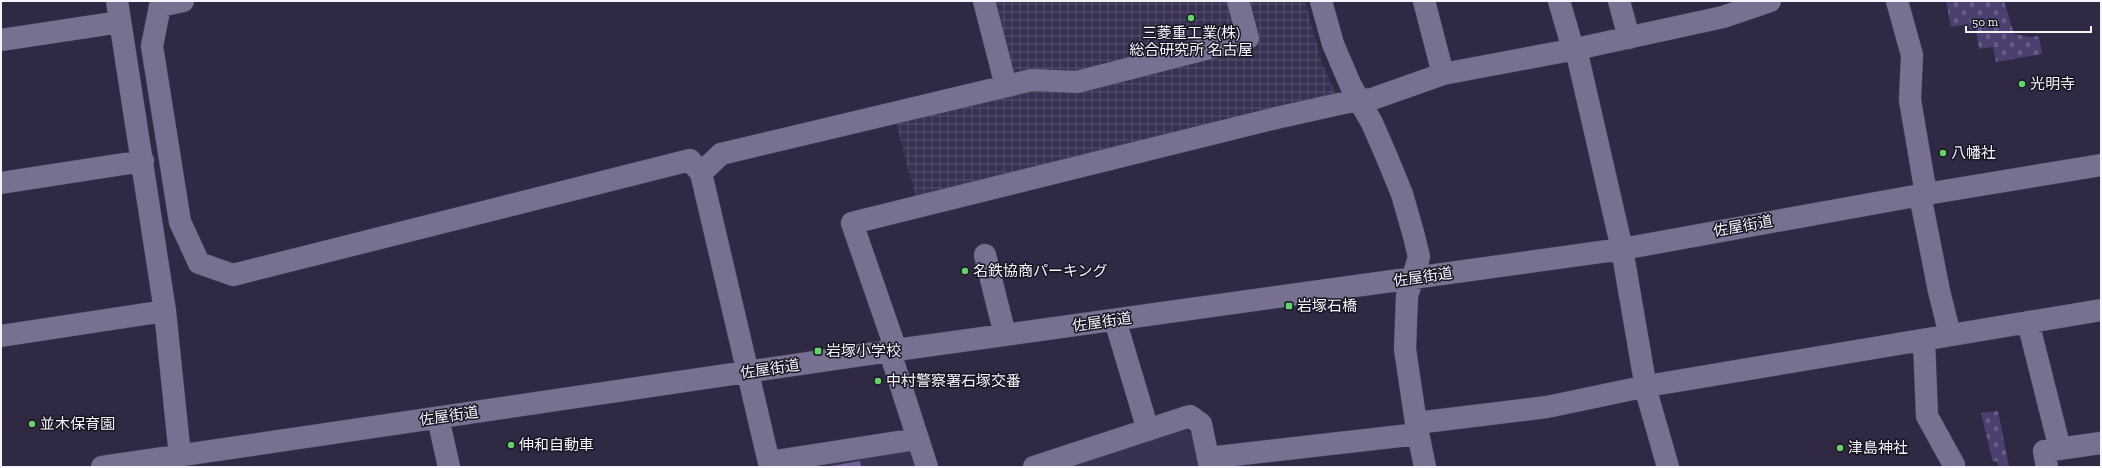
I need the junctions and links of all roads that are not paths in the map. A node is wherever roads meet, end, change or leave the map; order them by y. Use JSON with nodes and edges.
{"nodes":[{"id":1,"x":183,"y":1,"type":"edge"},
{"id":2,"x":984,"y":1,"type":"edge"},
{"id":3,"x":1238,"y":1,"type":"edge"},
{"id":4,"x":1321,"y":1,"type":"edge"},
{"id":5,"x":1424,"y":1,"type":"edge"},
{"id":6,"x":1560,"y":1,"type":"edge"},
{"id":7,"x":1619,"y":1,"type":"edge"},
{"id":8,"x":1770,"y":1,"type":"edge"},
{"id":9,"x":1897,"y":1,"type":"edge"},
{"id":10,"x":1721,"y":9,"type":"edge"},
{"id":11,"x":119,"y":11,"type":"edge"},
{"id":12,"x":1628,"y":38,"type":"junction"},
{"id":13,"x":1,"y":40,"type":"edge"},
{"id":14,"x":1575,"y":49,"type":"junction"},
{"id":15,"x":1443,"y":74,"type":"junction"},
{"id":16,"x":1006,"y":86,"type":"junction"},
{"id":17,"x":1360,"y":102,"type":"junction"},
{"id":18,"x":143,"y":161,"type":"junction"},
{"id":19,"x":2101,"y":165,"type":"edge"},
{"id":20,"x":701,"y":173,"type":"junction"},
{"id":21,"x":1,"y":183,"type":"edge"},
{"id":22,"x":1923,"y":195,"type":"junction"},
{"id":23,"x":1622,"y":249,"type":"junction"},
{"id":24,"x":985,"y":255,"type":"dead end"},
{"id":25,"x":1413,"y":279,"type":"junction"},
{"id":26,"x":2101,"y":310,"type":"edge"},
{"id":27,"x":165,"y":311,"type":"junction"},
{"id":28,"x":1115,"y":320,"type":"junction"},
{"id":29,"x":2028,"y":322,"type":"junction"},
{"id":30,"x":1005,"y":335,"type":"junction"},
{"id":31,"x":1950,"y":335,"type":"junction"},
{"id":32,"x":1,"y":336,"type":"edge"},
{"id":33,"x":1924,"y":340,"type":"junction"},
{"id":34,"x":893,"y":351,"type":"junction"},
{"id":35,"x":749,"y":372,"type":"junction"},
{"id":36,"x":1647,"y":386,"type":"junction"},
{"id":37,"x":438,"y":418,"type":"junction"},
{"id":38,"x":1417,"y":428,"type":"junction"},
{"id":39,"x":1148,"y":430,"type":"junction"},
{"id":40,"x":917,"y":439,"type":"junction"},
{"id":41,"x":2101,"y":443,"type":"edge"},
{"id":42,"x":2060,"y":449,"type":"junction"},
{"id":43,"x":180,"y":456,"type":"junction"},
{"id":44,"x":1209,"y":462,"type":"edge"},
{"id":45,"x":770,"y":464,"type":"edge"},
{"id":46,"x":1954,"y":465,"type":"dead end"},
{"id":47,"x":111,"y":466,"type":"edge"},
{"id":48,"x":449,"y":467,"type":"edge"},
{"id":49,"x":927,"y":467,"type":"edge"},
{"id":50,"x":1034,"y":467,"type":"edge"},
{"id":51,"x":1426,"y":467,"type":"edge"},
{"id":52,"x":1668,"y":467,"type":"edge"},
{"id":53,"x":2047,"y":467,"type":"edge"}],
"edges":[{"from":1,"to":20,"type":"street"},
{"from":2,"to":16,"type":"street"},
{"from":3,"to":16,"type":"street"},
{"from":4,"to":17,"type":"street"},
{"from":5,"to":15,"type":"street"},
{"from":6,"to":14,"type":"street"},
{"from":7,"to":12,"type":"street"},
{"from":8,"to":10,"type":"street"},
{"from":9,"to":22,"type":"street"},
{"from":10,"to":12,"type":"street"},
{"from":11,"to":13,"type":"street"},
{"from":11,"to":18,"type":"street"},
{"from":12,"to":14,"type":"street"},
{"from":14,"to":15,"type":"street"},
{"from":14,"to":23,"type":"street"},
{"from":15,"to":17,"type":"street"},
{"from":16,"to":20,"type":"street"},
{"from":17,"to":25,"type":"street"},
{"from":17,"to":34,"type":"street"},
{"from":18,"to":21,"type":"street"},
{"from":18,"to":27,"type":"street"},
{"from":19,"to":22,"type":"street","name":"佐屋街道"},
{"from":20,"to":35,"type":"street"},
{"from":22,"to":23,"type":"street","name":"佐屋街道"},
{"from":22,"to":31,"type":"street"},
{"from":23,"to":25,"type":"street","name":"佐屋街道"},
{"from":23,"to":36,"type":"street"},
{"from":24,"to":30,"type":"street"},
{"from":25,"to":28,"type":"street","name":"佐屋街道"},
{"from":25,"to":38,"type":"street"},
{"from":26,"to":29,"type":"street"},
{"from":27,"to":32,"type":"street"},
{"from":27,"to":43,"type":"street"},
{"from":28,"to":30,"type":"street","name":"佐屋街道"},
{"from":28,"to":39,"type":"street"},
{"from":29,"to":31,"type":"street"},
{"from":29,"to":42,"type":"street"},
{"from":30,"to":34,"type":"street","name":"佐屋街道"},
{"from":31,"to":33,"type":"street"},
{"from":33,"to":36,"type":"street"},
{"from":33,"to":46,"type":"street"},
{"from":34,"to":35,"type":"street","name":"佐屋街道"},
{"from":34,"to":40,"type":"street"},
{"from":35,"to":37,"type":"street","name":"佐屋街道"},
{"from":35,"to":45,"type":"street"},
{"from":36,"to":38,"type":"street"},
{"from":36,"to":52,"type":"street"},
{"from":37,"to":43,"type":"street","name":"佐屋街道"},
{"from":37,"to":48,"type":"street"},
{"from":38,"to":44,"type":"street"},
{"from":38,"to":51,"type":"street"},
{"from":39,"to":44,"type":"street"},
{"from":39,"to":50,"type":"street"},
{"from":40,"to":45,"type":"street"},
{"from":40,"to":49,"type":"street"},
{"from":41,"to":42,"type":"street"},
{"from":42,"to":53,"type":"street"},
{"from":43,"to":47,"type":"street","name":"佐屋街道"}]}
